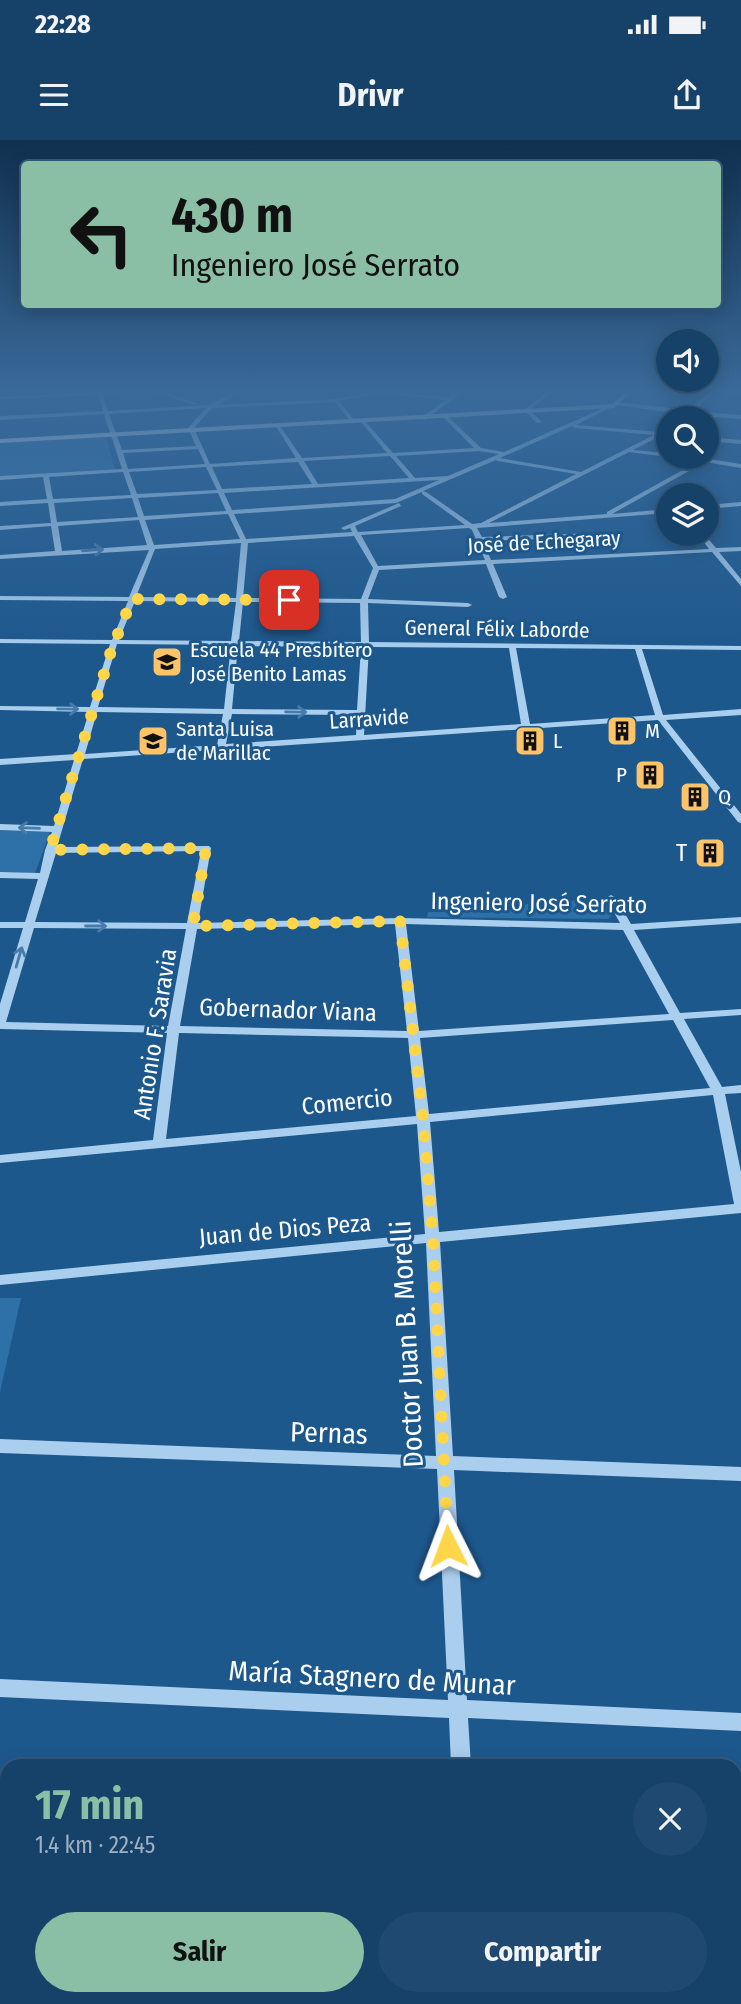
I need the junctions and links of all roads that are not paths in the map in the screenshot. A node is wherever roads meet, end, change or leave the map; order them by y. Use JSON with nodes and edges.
{"nodes":[{"id":1,"x":47,"y":479,"type":"edge"},
{"id":2,"x":127,"y":479,"type":"edge"},
{"id":3,"x":215,"y":479,"type":"edge"},
{"id":4,"x":312,"y":479,"type":"edge"},
{"id":5,"x":413,"y":479,"type":"edge"},
{"id":6,"x":452,"y":479,"type":"edge"},
{"id":7,"x":573,"y":479,"type":"edge"},
{"id":8,"x":671,"y":479,"type":"edge"},
{"id":9,"x":316,"y":485,"type":"junction"},
{"id":10,"x":433,"y":488,"type":"junction"},
{"id":11,"x":220,"y":490,"type":"junction"},
{"id":12,"x":424,"y":493,"type":"junction"},
{"id":13,"x":132,"y":495,"type":"junction"},
{"id":14,"x":50,"y":500,"type":"junction"},
{"id":15,"x":0,"y":504,"type":"edge"},
{"id":16,"x":741,"y":504,"type":"edge"},
{"id":17,"x":719,"y":506,"type":"edge"},
{"id":18,"x":231,"y":512,"type":"junction"},
{"id":19,"x":656,"y":512,"type":"edge"},
{"id":20,"x":604,"y":516,"type":"junction"},
{"id":21,"x":139,"y":519,"type":"junction"},
{"id":22,"x":55,"y":524,"type":"junction"},
{"id":23,"x":475,"y":526,"type":"junction"},
{"id":24,"x":0,"y":528,"type":"edge"},
{"id":25,"x":353,"y":528,"type":"junction"},
{"id":26,"x":599,"y":535,"type":"dead end"},
{"id":27,"x":242,"y":539,"type":"junction"},
{"id":28,"x":480,"y":539,"type":"junction"},
{"id":29,"x":150,"y":546,"type":"junction"},
{"id":30,"x":710,"y":546,"type":"edge"},
{"id":31,"x":741,"y":549,"type":"edge"},
{"id":32,"x":713,"y":550,"type":"junction"},
{"id":33,"x":59,"y":553,"type":"junction"},
{"id":34,"x":0,"y":557,"type":"edge"},
{"id":35,"x":491,"y":562,"type":"junction"},
{"id":36,"x":376,"y":568,"type":"junction"},
{"id":37,"x":741,"y":584,"type":"edge"},
{"id":38,"x":503,"y":597,"type":"dead end"},
{"id":39,"x":0,"y":598,"type":"edge"},
{"id":40,"x":132,"y":599,"type":"junction"},
{"id":41,"x":239,"y":600,"type":"junction"},
{"id":42,"x":364,"y":601,"type":"junction"},
{"id":43,"x":468,"y":605,"type":"dead end"},
{"id":44,"x":0,"y":641,"type":"edge"},
{"id":45,"x":114,"y":642,"type":"junction"},
{"id":46,"x":235,"y":643,"type":"junction"},
{"id":47,"x":365,"y":645,"type":"junction"},
{"id":48,"x":512,"y":646,"type":"junction"},
{"id":49,"x":638,"y":648,"type":"junction"},
{"id":50,"x":741,"y":648,"type":"edge"},
{"id":51,"x":0,"y":708,"type":"edge"},
{"id":52,"x":93,"y":709,"type":"junction"},
{"id":53,"x":228,"y":711,"type":"junction"},
{"id":54,"x":741,"y":712,"type":"edge"},
{"id":55,"x":360,"y":713,"type":"junction"},
{"id":56,"x":660,"y":717,"type":"junction"},
{"id":57,"x":526,"y":726,"type":"junction"},
{"id":58,"x":360,"y":737,"type":"junction"},
{"id":59,"x":221,"y":746,"type":"junction"},
{"id":60,"x":79,"y":756,"type":"junction"},
{"id":61,"x":0,"y":762,"type":"edge"},
{"id":62,"x":741,"y":820,"type":"edge"},
{"id":63,"x":0,"y":827,"type":"edge"},
{"id":64,"x":57,"y":829,"type":"junction"},
{"id":65,"x":50,"y":850,"type":"junction"},
{"id":66,"x":0,"y":875,"type":"edge"},
{"id":67,"x":43,"y":876,"type":"junction"},
{"id":68,"x":611,"y":898,"type":"dead end"},
{"id":69,"x":741,"y":920,"type":"edge"},
{"id":70,"x":400,"y":921,"type":"junction"},
{"id":71,"x":0,"y":925,"type":"edge"},
{"id":72,"x":27,"y":926,"type":"junction"},
{"id":73,"x":193,"y":926,"type":"junction"},
{"id":74,"x":628,"y":926,"type":"junction"},
{"id":75,"x":741,"y":1012,"type":"edge"},
{"id":76,"x":677,"y":1017,"type":"junction"},
{"id":77,"x":0,"y":1024,"type":"edge"},
{"id":78,"x":174,"y":1027,"type":"junction"},
{"id":79,"x":414,"y":1035,"type":"junction"},
{"id":80,"x":741,"y":1089,"type":"edge"},
{"id":81,"x":718,"y":1091,"type":"junction"},
{"id":82,"x":423,"y":1118,"type":"junction"},
{"id":83,"x":159,"y":1144,"type":"junction"},
{"id":84,"x":0,"y":1159,"type":"edge"},
{"id":85,"x":741,"y":1207,"type":"edge"},
{"id":86,"x":433,"y":1240,"type":"junction"},
{"id":87,"x":0,"y":1280,"type":"edge"},
{"id":88,"x":0,"y":1446,"type":"edge"},
{"id":89,"x":443,"y":1463,"type":"junction"},
{"id":90,"x":741,"y":1474,"type":"edge"},
{"id":91,"x":0,"y":1688,"type":"edge"},
{"id":92,"x":457,"y":1710,"type":"junction"},
{"id":93,"x":741,"y":1722,"type":"edge"},
{"id":94,"x":460,"y":1759,"type":"edge"}],
"edges":[{"from":1,"to":14,"type":"street"},
{"from":2,"to":13,"type":"street"},
{"from":3,"to":11,"type":"street"},
{"from":4,"to":9,"type":"street"},
{"from":5,"to":9,"type":"street"},
{"from":6,"to":10,"type":"street"},
{"from":7,"to":23,"type":"street"},
{"from":8,"to":20,"type":"street"},
{"from":9,"to":11,"type":"street"},
{"from":10,"to":12,"type":"street"},
{"from":10,"to":18,"type":"street"},
{"from":11,"to":13,"type":"street"},
{"from":11,"to":18,"type":"street"},
{"from":12,"to":23,"type":"street"},
{"from":12,"to":25,"type":"street"},
{"from":13,"to":14,"type":"street"},
{"from":13,"to":21,"type":"street"},
{"from":14,"to":15,"type":"street"},
{"from":14,"to":22,"type":"street"},
{"from":16,"to":17,"type":"street"},
{"from":18,"to":21,"type":"street"},
{"from":18,"to":27,"type":"street"},
{"from":19,"to":20,"type":"street"},
{"from":20,"to":23,"type":"street"},
{"from":21,"to":22,"type":"street"},
{"from":21,"to":29,"type":"street"},
{"from":22,"to":24,"type":"street"},
{"from":22,"to":33,"type":"street"},
{"from":23,"to":25,"type":"street"},
{"from":23,"to":28,"type":"street"},
{"from":25,"to":27,"type":"street"},
{"from":25,"to":36,"type":"street"},
{"from":26,"to":28,"type":"street"},
{"from":27,"to":29,"type":"street"},
{"from":27,"to":41,"type":"street"},
{"from":28,"to":35,"type":"street"},
{"from":33,"to":29,"type":"street","one_way":true},
{"from":29,"to":40,"type":"street"},
{"from":30,"to":32,"type":"street"},
{"from":31,"to":32,"type":"street","name":"José de Echegaray"},
{"from":32,"to":35,"type":"street","name":"José de Echegaray"},
{"from":32,"to":37,"type":"street"},
{"from":33,"to":34,"type":"street"},
{"from":35,"to":36,"type":"street","name":"José de Echegaray"},
{"from":35,"to":38,"type":"street"},
{"from":36,"to":42,"type":"street"},
{"from":39,"to":40,"type":"street"},
{"from":40,"to":41,"type":"street"},
{"from":40,"to":45,"type":"street"},
{"from":41,"to":42,"type":"street"},
{"from":41,"to":46,"type":"street"},
{"from":42,"to":43,"type":"street"},
{"from":42,"to":47,"type":"street"},
{"from":44,"to":45,"type":"street","name":"General Félix Laborde"},
{"from":45,"to":46,"type":"street","name":"General Félix Laborde"},
{"from":45,"to":52,"type":"street"},
{"from":46,"to":47,"type":"street","name":"General Félix Laborde"},
{"from":46,"to":53,"type":"street"},
{"from":47,"to":48,"type":"street","name":"General Félix Laborde"},
{"from":47,"to":55,"type":"street"},
{"from":48,"to":49,"type":"street","name":"General Félix Laborde"},
{"from":48,"to":57,"type":"street"},
{"from":49,"to":50,"type":"street","name":"General Félix Laborde"},
{"from":49,"to":56,"type":"street"},
{"from":51,"to":52,"type":"street","one_way":true},
{"from":52,"to":53,"type":"street"},
{"from":52,"to":60,"type":"street"},
{"from":53,"to":55,"type":"street","one_way":true},
{"from":53,"to":59,"type":"street"},
{"from":54,"to":56,"type":"street","name":"Larravide"},
{"from":55,"to":58,"type":"street"},
{"from":56,"to":57,"type":"street","name":"Larravide"},
{"from":56,"to":62,"type":"street"},
{"from":57,"to":58,"type":"street","name":"Larravide"},
{"from":58,"to":59,"type":"street","name":"Larravide"},
{"from":59,"to":60,"type":"street","name":"Larravide"},
{"from":60,"to":61,"type":"street","name":"Larravide"},
{"from":60,"to":64,"type":"street"},
{"from":64,"to":63,"type":"street","one_way":true},
{"from":64,"to":65,"type":"street"},
{"from":65,"to":67,"type":"street"},
{"from":65,"to":73,"type":"street","name":"Antonio F. Saravia"},
{"from":66,"to":67,"type":"street"},
{"from":67,"to":72,"type":"street"},
{"from":68,"to":74,"type":"street"},
{"from":69,"to":74,"type":"street","name":"Ingeniero José Serrato"},
{"from":70,"to":73,"type":"street","name":"Ingeniero José Serrato"},
{"from":70,"to":74,"type":"street","name":"Ingeniero José Serrato"},
{"from":70,"to":79,"type":"street","name":"Doctor Juan B. Morelli"},
{"from":71,"to":72,"type":"street","name":"Ingeniero José Serrato"},
{"from":72,"to":73,"type":"street","name":"Ingeniero José Serrato","one_way":true},
{"from":77,"to":72,"type":"street","one_way":true},
{"from":73,"to":78,"type":"street","name":"Antonio F. Saravia"},
{"from":74,"to":76,"type":"street"},
{"from":75,"to":76,"type":"street","name":"Gobernador Viana"},
{"from":76,"to":79,"type":"street","name":"Gobernador Viana"},
{"from":76,"to":81,"type":"street"},
{"from":77,"to":78,"type":"street","name":"Gobernador Viana"},
{"from":78,"to":79,"type":"street","name":"Gobernador Viana"},
{"from":78,"to":83,"type":"street","name":"Antonio F. Saravia"},
{"from":79,"to":82,"type":"street","name":"Doctor Juan B. Morelli"},
{"from":80,"to":81,"type":"street","name":"Comercio"},
{"from":81,"to":82,"type":"street","name":"Comercio"},
{"from":81,"to":85,"type":"street"},
{"from":82,"to":83,"type":"street","name":"Comercio"},
{"from":82,"to":86,"type":"street","name":"Doctor Juan B. Morelli"},
{"from":83,"to":84,"type":"street","name":"Comercio"},
{"from":85,"to":86,"type":"street","name":"Juan de Dios Peza"},
{"from":86,"to":87,"type":"street","name":"Juan de Dios Peza"},
{"from":86,"to":89,"type":"street","name":"Doctor Juan B. Morelli"},
{"from":88,"to":89,"type":"street","name":"Pernas"},
{"from":89,"to":90,"type":"street","name":"Pernas"},
{"from":89,"to":92,"type":"street","name":"Doctor Juan B. Morelli"},
{"from":91,"to":92,"type":"street","name":"María Stagnero de Munar"},
{"from":92,"to":93,"type":"street","name":"María Stagnero de Munar"},
{"from":92,"to":94,"type":"street","name":"Doctor Juan B. Morelli"}]}
